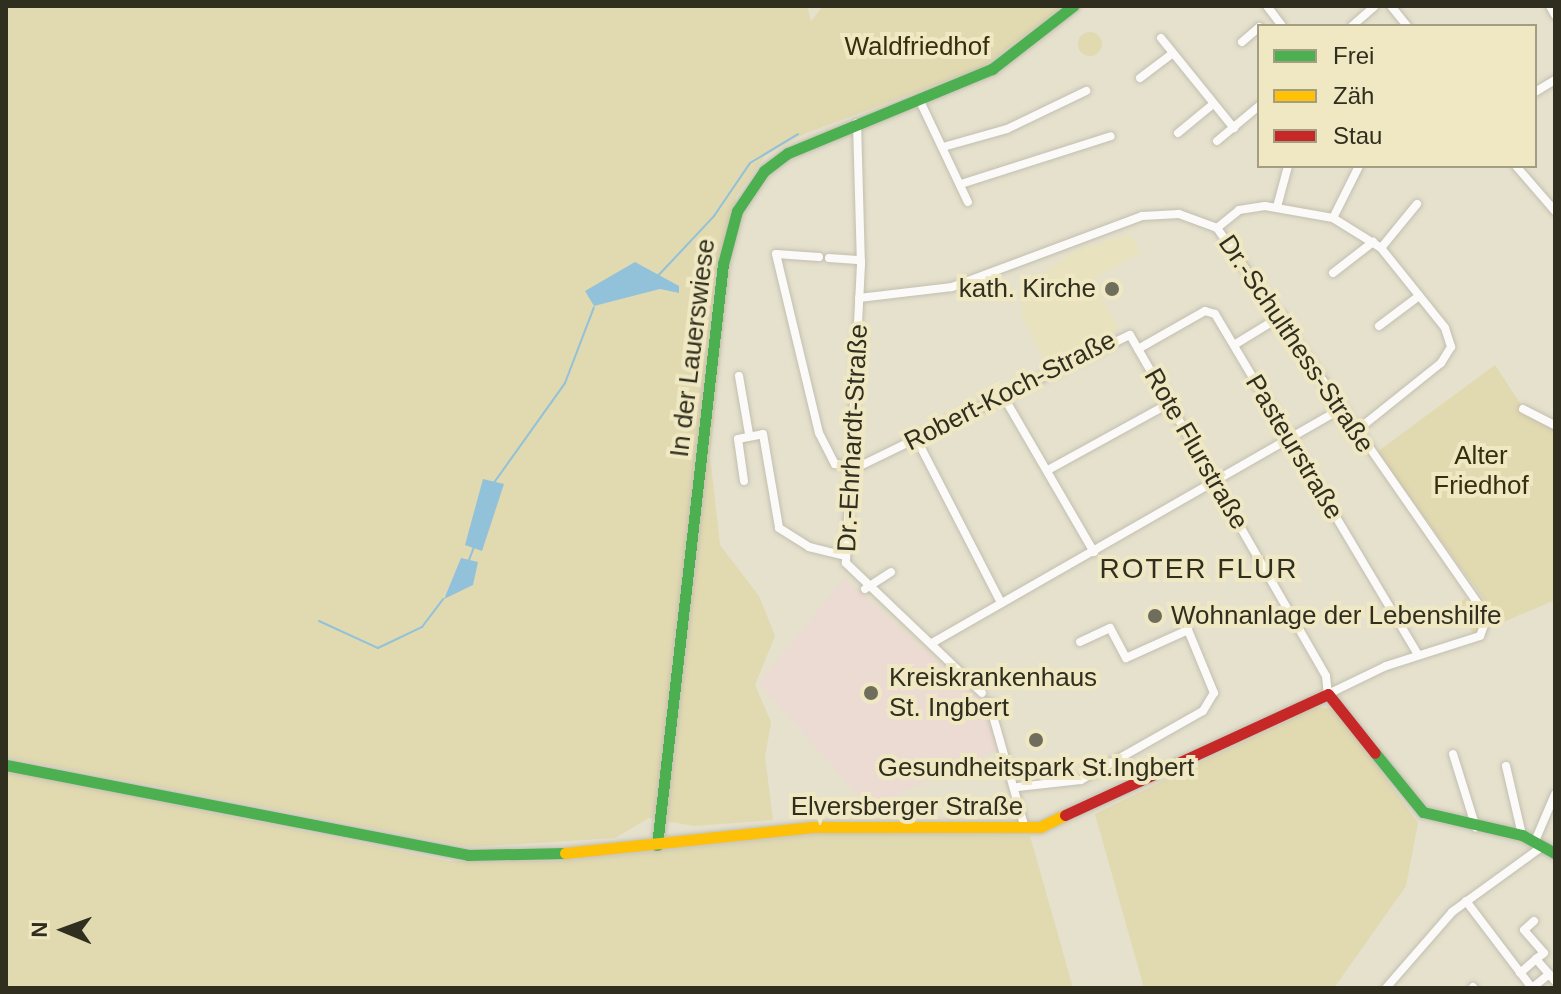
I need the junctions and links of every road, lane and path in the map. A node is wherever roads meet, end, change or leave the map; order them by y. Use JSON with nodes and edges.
{"nodes":[{"id":1,"x":1073,"y":6,"type":"edge"},
{"id":2,"x":1267,"y":6,"type":"edge"},
{"id":3,"x":1375,"y":6,"type":"edge"},
{"id":4,"x":1391,"y":6,"type":"edge"},
{"id":5,"x":1550,"y":6,"type":"edge"},
{"id":6,"x":1273,"y":14,"type":"junction"},
{"id":7,"x":1555,"y":15,"type":"edge"},
{"id":8,"x":1261,"y":24,"type":"edge"},
{"id":9,"x":1280,"y":24,"type":"edge"},
{"id":10,"x":1354,"y":24,"type":"edge"},
{"id":11,"x":1405,"y":24,"type":"edge"},
{"id":12,"x":1257,"y":28,"type":"edge"},
{"id":13,"x":1161,"y":38,"type":"dead end"},
{"id":14,"x":1242,"y":42,"type":"dead end"},
{"id":15,"x":1172,"y":54,"type":"junction"},
{"id":16,"x":1140,"y":78,"type":"dead end"},
{"id":17,"x":1555,"y":80,"type":"edge"},
{"id":18,"x":1086,"y":91,"type":"dead end"},
{"id":19,"x":1537,"y":91,"type":"edge"},
{"id":20,"x":919,"y":99,"type":"junction"},
{"id":21,"x":1212,"y":105,"type":"junction"},
{"id":22,"x":1257,"y":108,"type":"edge"},
{"id":23,"x":857,"y":123,"type":"junction"},
{"id":24,"x":1234,"y":128,"type":"junction"},
{"id":25,"x":1178,"y":133,"type":"dead end"},
{"id":26,"x":1111,"y":136,"type":"dead end"},
{"id":27,"x":1217,"y":141,"type":"dead end"},
{"id":28,"x":943,"y":147,"type":"junction"},
{"id":29,"x":1287,"y":168,"type":"edge"},
{"id":30,"x":1358,"y":168,"type":"edge"},
{"id":31,"x":1518,"y":168,"type":"edge"},
{"id":32,"x":961,"y":184,"type":"junction"},
{"id":33,"x":968,"y":202,"type":"dead end"},
{"id":34,"x":1417,"y":204,"type":"dead end"},
{"id":35,"x":1277,"y":207,"type":"junction"},
{"id":36,"x":1555,"y":211,"type":"edge"},
{"id":37,"x":1333,"y":218,"type":"junction"},
{"id":38,"x":1217,"y":228,"type":"junction"},
{"id":39,"x":1377,"y":245,"type":"junction"},
{"id":40,"x":861,"y":260,"type":"junction"},
{"id":41,"x":1333,"y":273,"type":"dead end"},
{"id":42,"x":1419,"y":296,"type":"junction"},
{"id":43,"x":859,"y":298,"type":"junction"},
{"id":44,"x":1283,"y":315,"type":"junction"},
{"id":45,"x":1379,"y":326,"type":"dead end"},
{"id":46,"x":1126,"y":334,"type":"joint"},
{"id":47,"x":1234,"y":345,"type":"junction"},
{"id":48,"x":1138,"y":349,"type":"junction"},
{"id":49,"x":739,"y":376,"type":"dead end"},
{"id":50,"x":1002,"y":394,"type":"junction"},
{"id":51,"x":1170,"y":403,"type":"junction"},
{"id":52,"x":1342,"y":408,"type":"junction"},
{"id":53,"x":1523,"y":409,"type":"dead end"},
{"id":54,"x":1555,"y":425,"type":"edge"},
{"id":55,"x":1356,"y":431,"type":"junction"},
{"id":56,"x":749,"y":434,"type":"junction"},
{"id":57,"x":916,"y":438,"type":"junction"},
{"id":58,"x":1290,"y":442,"type":"junction"},
{"id":59,"x":850,"y":468,"type":"junction"},
{"id":60,"x":1048,"y":470,"type":"junction"},
{"id":61,"x":744,"y":481,"type":"dead end"},
{"id":62,"x":1217,"y":484,"type":"junction"},
{"id":63,"x":1094,"y":552,"type":"junction"},
{"id":64,"x":845,"y":556,"type":"junction"},
{"id":65,"x":891,"y":572,"type":"dead end"},
{"id":66,"x":865,"y":589,"type":"junction"},
{"id":67,"x":1001,"y":603,"type":"junction"},
{"id":68,"x":1080,"y":642,"type":"dead end"},
{"id":69,"x":932,"y":643,"type":"junction"},
{"id":70,"x":1418,"y":655,"type":"junction"},
{"id":71,"x":982,"y":693,"type":"dead end"},
{"id":72,"x":1328,"y":694,"type":"junction"},
{"id":73,"x":989,"y":702,"type":"dead end"},
{"id":74,"x":1453,"y":754,"type":"dead end"},
{"id":75,"x":6,"y":765,"type":"edge"},
{"id":76,"x":1506,"y":766,"type":"dead end"},
{"id":77,"x":1018,"y":787,"type":"junction"},
{"id":78,"x":1555,"y":794,"type":"edge"},
{"id":79,"x":1025,"y":828,"type":"junction"},
{"id":80,"x":1476,"y":828,"type":"junction"},
{"id":81,"x":1522,"y":835,"type":"junction"},
{"id":82,"x":1539,"y":844,"type":"junction"},
{"id":83,"x":657,"y":845,"type":"junction"},
{"id":84,"x":1555,"y":853,"type":"edge"},
{"id":85,"x":1466,"y":901,"type":"junction"},
{"id":86,"x":1534,"y":921,"type":"dead end"},
{"id":87,"x":1536,"y":959,"type":"junction"},
{"id":88,"x":1520,"y":973,"type":"junction"},
{"id":89,"x":1552,"y":978,"type":"edge"},
{"id":90,"x":1386,"y":988,"type":"edge"}],
"edges":[{"from":1,"to":20,"type":"main road","name":"In der Lauerswiese"},
{"from":2,"to":6,"type":"street"},
{"from":3,"to":10,"type":"street"},
{"from":4,"to":11,"type":"street"},
{"from":5,"to":7,"type":"street"},
{"from":6,"to":8,"type":"street"},
{"from":6,"to":9,"type":"street"},
{"from":12,"to":14,"type":"street"},
{"from":13,"to":15,"type":"street"},
{"from":15,"to":16,"type":"street"},
{"from":15,"to":21,"type":"street"},
{"from":17,"to":19,"type":"street"},
{"from":18,"to":28,"type":"street"},
{"from":20,"to":23,"type":"main road","name":"In der Lauerswiese"},
{"from":20,"to":28,"type":"street"},
{"from":21,"to":24,"type":"street"},
{"from":21,"to":25,"type":"street"},
{"from":22,"to":24,"type":"street"},
{"from":23,"to":40,"type":"street","name":"Dr.-Ehrhardt-Straße"},
{"from":23,"to":83,"type":"main road","name":"In der Lauerswiese"},
{"from":24,"to":27,"type":"street"},
{"from":26,"to":32,"type":"street"},
{"from":28,"to":32,"type":"street"},
{"from":29,"to":35,"type":"street"},
{"from":30,"to":37,"type":"street"},
{"from":31,"to":36,"type":"street"},
{"from":32,"to":33,"type":"street"},
{"from":34,"to":39,"type":"street"},
{"from":35,"to":37,"type":"street"},
{"from":35,"to":38,"type":"street"},
{"from":37,"to":39,"type":"street"},
{"from":38,"to":43,"type":"street","name":"Dr.-Schulthess-Straße"},
{"from":38,"to":44,"type":"street","name":"Dr.-Schulthess-Straße"},
{"from":39,"to":41,"type":"street"},
{"from":39,"to":42,"type":"street"},
{"from":40,"to":43,"type":"street","name":"Dr.-Ehrhardt-Straße"},
{"from":40,"to":59,"type":"street"},
{"from":42,"to":45,"type":"street"},
{"from":42,"to":55,"type":"street"},
{"from":43,"to":59,"type":"street","name":"Dr.-Ehrhardt-Straße"},
{"from":44,"to":47,"type":"street"},
{"from":44,"to":52,"type":"street","name":"Dr.-Schulthess-Straße"},
{"from":46,"to":48,"type":"street","name":"Rote Flurstraße"},
{"from":46,"to":50,"type":"street","name":"Robert-Koch-Straße"},
{"from":47,"to":48,"type":"street","name":"Pasteurstraße"},
{"from":47,"to":58,"type":"street","name":"Pasteurstraße"},
{"from":48,"to":51,"type":"street","name":"Rote Flurstraße"},
{"from":49,"to":56,"type":"street"},
{"from":50,"to":57,"type":"street","name":"Robert-Koch-Straße"},
{"from":50,"to":60,"type":"street"},
{"from":51,"to":60,"type":"street"},
{"from":51,"to":62,"type":"street","name":"Rote Flurstraße"},
{"from":52,"to":55,"type":"street","name":"Dr.-Schulthess-Straße"},
{"from":52,"to":58,"type":"street"},
{"from":53,"to":54,"type":"street"},
{"from":55,"to":70,"type":"street","name":"Dr.-Schulthess-Straße"},
{"from":56,"to":61,"type":"street"},
{"from":56,"to":64,"type":"street"},
{"from":57,"to":59,"type":"street","name":"Robert-Koch-Straße"},
{"from":57,"to":67,"type":"street"},
{"from":58,"to":62,"type":"street"},
{"from":58,"to":70,"type":"street","name":"Pasteurstraße"},
{"from":59,"to":64,"type":"street","name":"Dr.-Ehrhardt-Straße"},
{"from":60,"to":63,"type":"street"},
{"from":62,"to":63,"type":"street"},
{"from":62,"to":72,"type":"street","name":"Rote Flurstraße"},
{"from":63,"to":67,"type":"street"},
{"from":64,"to":66,"type":"street","name":"Dr.-Ehrhardt-Straße"},
{"from":65,"to":66,"type":"street"},
{"from":66,"to":69,"type":"street","name":"Dr.-Ehrhardt-Straße"},
{"from":67,"to":69,"type":"street"},
{"from":68,"to":77,"type":"street"},
{"from":69,"to":71,"type":"street","name":"Dr.-Ehrhardt-Straße"},
{"from":70,"to":72,"type":"street"},
{"from":72,"to":79,"type":"main road","name":"Elversberger Straße"},
{"from":72,"to":80,"type":"main road"},
{"from":73,"to":77,"type":"street"},
{"from":74,"to":80,"type":"street"},
{"from":75,"to":83,"type":"main road","name":"Elversberger Straße"},
{"from":76,"to":81,"type":"street"},
{"from":77,"to":79,"type":"street"},
{"from":78,"to":82,"type":"street"},
{"from":79,"to":83,"type":"main road","name":"Elversberger Straße"},
{"from":80,"to":81,"type":"main road"},
{"from":81,"to":82,"type":"main road"},
{"from":82,"to":84,"type":"main road"},
{"from":82,"to":85,"type":"street"},
{"from":85,"to":88,"type":"street"},
{"from":85,"to":90,"type":"street"},
{"from":86,"to":87,"type":"street"},
{"from":87,"to":88,"type":"street"},
{"from":87,"to":89,"type":"street"},
{"from":88,"to":89,"type":"street"}]}
